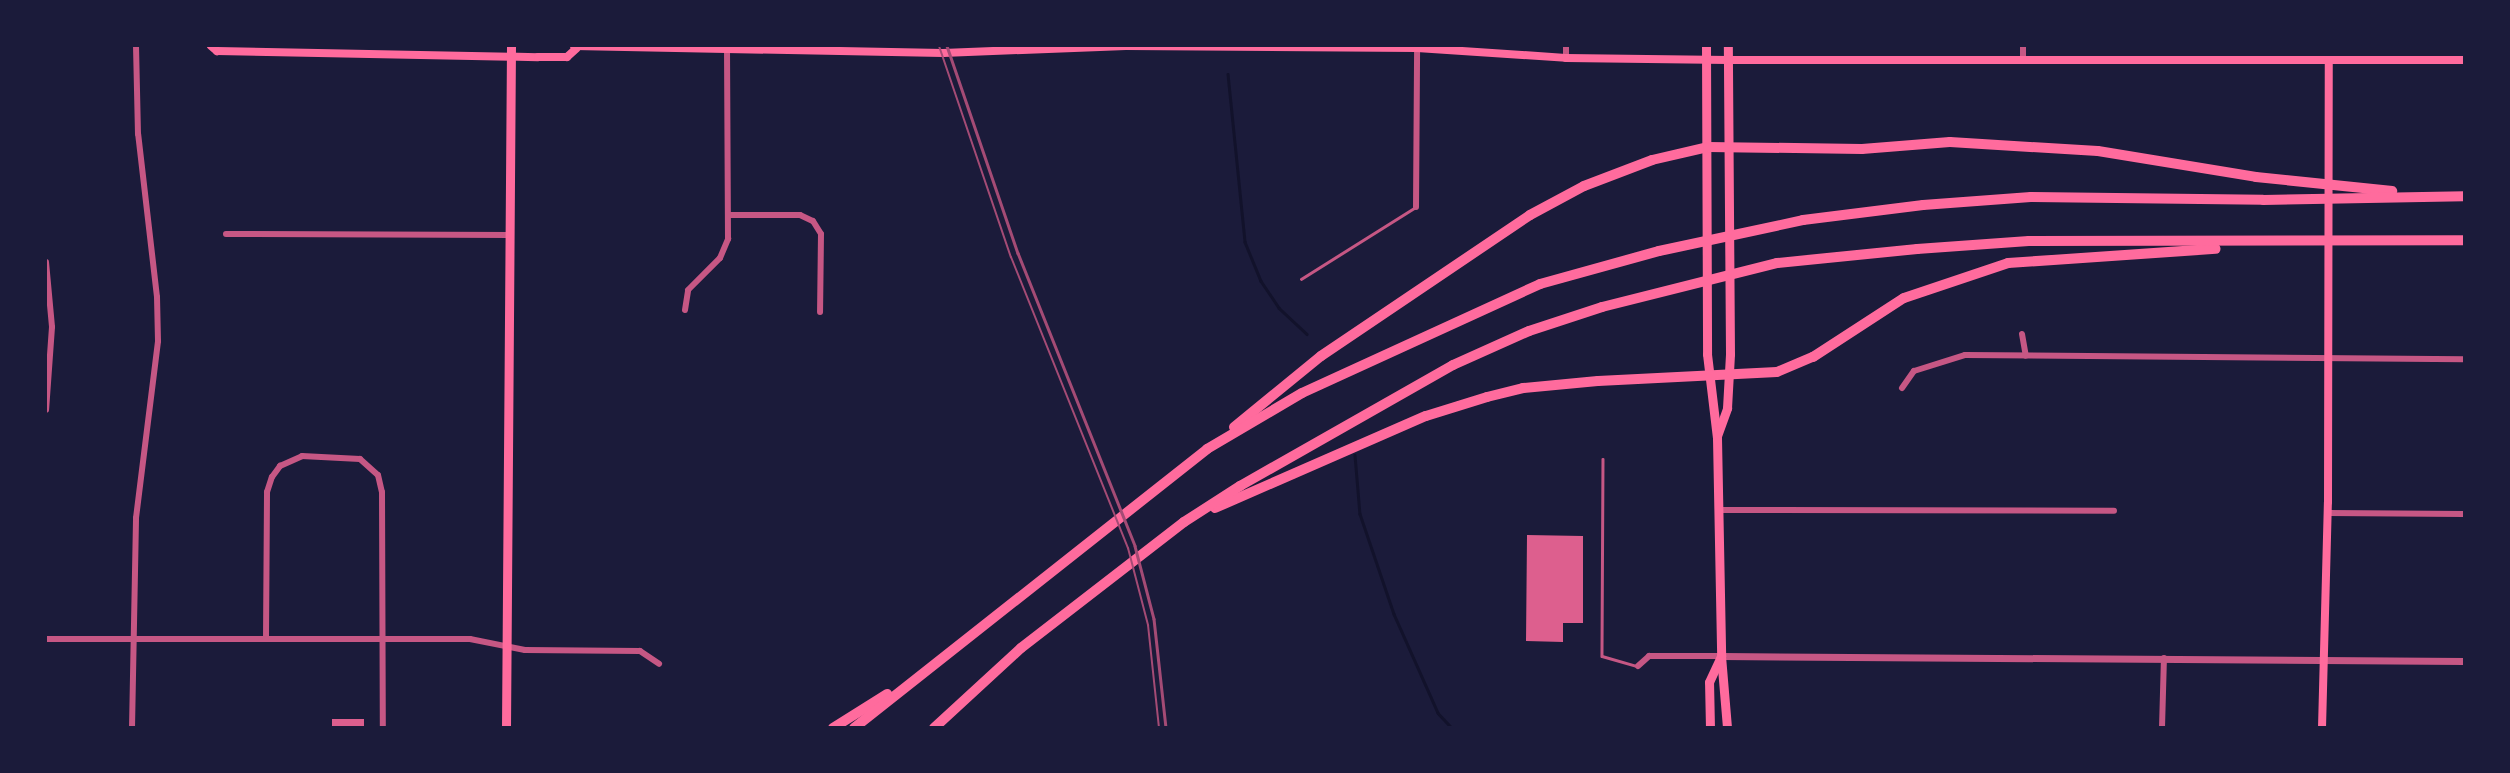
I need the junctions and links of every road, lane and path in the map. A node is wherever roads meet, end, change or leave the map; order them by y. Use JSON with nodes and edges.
{"nodes":[{"id":1,"x":136,"y":46,"type":"edge"},
{"id":2,"x":211,"y":46,"type":"edge"},
{"id":3,"x":511,"y":46,"type":"edge"},
{"id":4,"x":1566,"y":46,"type":"edge"},
{"id":5,"x":1706,"y":46,"type":"edge"},
{"id":6,"x":1728,"y":46,"type":"edge"},
{"id":7,"x":2023,"y":46,"type":"edge"},
{"id":8,"x":576,"y":47,"type":"edge"},
{"id":9,"x":1302,"y":47,"type":"edge"},
{"id":10,"x":1417,"y":47,"type":"edge"},
{"id":11,"x":727,"y":51,"type":"junction"},
{"id":12,"x":511,"y":57,"type":"junction"},
{"id":13,"x":1566,"y":58,"type":"junction"},
{"id":14,"x":1706,"y":59,"type":"junction"},
{"id":15,"x":1728,"y":60,"type":"junction"},
{"id":16,"x":2023,"y":60,"type":"junction"},
{"id":17,"x":2329,"y":60,"type":"junction"},
{"id":18,"x":2465,"y":60,"type":"edge"},
{"id":19,"x":1708,"y":147,"type":"junction"},
{"id":20,"x":1731,"y":149,"type":"junction"},
{"id":21,"x":2437,"y":196,"type":"junction"},
{"id":22,"x":2465,"y":196,"type":"edge"},
{"id":23,"x":1416,"y":207,"type":"joint"},
{"id":24,"x":729,"y":215,"type":"junction"},
{"id":25,"x":226,"y":234,"type":"dead end"},
{"id":26,"x":510,"y":235,"type":"junction"},
{"id":27,"x":2465,"y":240,"type":"edge"},
{"id":28,"x":2292,"y":243,"type":"junction"},
{"id":29,"x":46,"y":262,"type":"edge"},
{"id":30,"x":1301,"y":279,"type":"dead end"},
{"id":31,"x":685,"y":310,"type":"dead end"},
{"id":32,"x":820,"y":312,"type":"dead end"},
{"id":33,"x":2022,"y":334,"type":"dead end"},
{"id":34,"x":2026,"y":356,"type":"junction"},
{"id":35,"x":2328,"y":357,"type":"junction"},
{"id":36,"x":2465,"y":359,"type":"edge"},
{"id":37,"x":1709,"y":377,"type":"junction"},
{"id":38,"x":1729,"y":377,"type":"junction"},
{"id":39,"x":1902,"y":388,"type":"dead end"},
{"id":40,"x":46,"y":410,"type":"edge"},
{"id":41,"x":1717,"y":438,"type":"junction"},
{"id":42,"x":1207,"y":449,"type":"junction"},
{"id":43,"x":1603,"y":459,"type":"dead end"},
{"id":44,"x":1718,"y":510,"type":"junction"},
{"id":45,"x":2115,"y":511,"type":"dead end"},
{"id":46,"x":2328,"y":513,"type":"junction"},
{"id":47,"x":2465,"y":514,"type":"edge"},
{"id":48,"x":1184,"y":522,"type":"junction"},
{"id":49,"x":266,"y":638,"type":"junction"},
{"id":50,"x":385,"y":638,"type":"junction"},
{"id":51,"x":46,"y":639,"type":"edge"},
{"id":52,"x":133,"y":639,"type":"junction"},
{"id":53,"x":506,"y":646,"type":"junction"},
{"id":54,"x":1721,"y":656,"type":"junction"},
{"id":55,"x":2164,"y":658,"type":"junction"},
{"id":56,"x":2325,"y":658,"type":"junction"},
{"id":57,"x":2465,"y":661,"type":"edge"},
{"id":58,"x":937,"y":663,"type":"junction"},
{"id":59,"x":659,"y":664,"type":"dead end"},
{"id":60,"x":1638,"y":666,"type":"joint"},
{"id":61,"x":132,"y":727,"type":"edge"},
{"id":62,"x":383,"y":727,"type":"edge"},
{"id":63,"x":506,"y":727,"type":"edge"},
{"id":64,"x":833,"y":727,"type":"edge"},
{"id":65,"x":854,"y":727,"type":"edge"},
{"id":66,"x":934,"y":727,"type":"edge"},
{"id":67,"x":1710,"y":727,"type":"edge"},
{"id":68,"x":1727,"y":727,"type":"edge"},
{"id":69,"x":2162,"y":727,"type":"edge"},
{"id":70,"x":2322,"y":727,"type":"edge"}],
"edges":[{"from":1,"to":52,"type":"street"},
{"from":2,"to":12,"type":"main road"},
{"from":3,"to":12,"type":"main road"},
{"from":4,"to":13,"type":"street"},
{"from":5,"to":14,"type":"main road"},
{"from":6,"to":15,"type":"main road"},
{"from":7,"to":16,"type":"street"},
{"from":8,"to":11,"type":"main road"},
{"from":8,"to":12,"type":"main road"},
{"from":9,"to":10,"type":"main road"},
{"from":9,"to":11,"type":"main road"},
{"from":10,"to":13,"type":"main road"},
{"from":10,"to":23,"type":"street"},
{"from":11,"to":24,"type":"street"},
{"from":12,"to":26,"type":"main road"},
{"from":13,"to":14,"type":"main road"},
{"from":14,"to":15,"type":"main road"},
{"from":14,"to":19,"type":"main road"},
{"from":15,"to":16,"type":"main road"},
{"from":15,"to":20,"type":"main road"},
{"from":16,"to":17,"type":"main road"},
{"from":17,"to":18,"type":"main road"},
{"from":17,"to":35,"type":"main road"},
{"from":19,"to":20,"type":"highway"},
{"from":19,"to":37,"type":"main road"},
{"from":19,"to":42,"type":"highway"},
{"from":20,"to":21,"type":"highway"},
{"from":20,"to":38,"type":"main road"},
{"from":21,"to":22,"type":"highway"},
{"from":21,"to":42,"type":"highway"},
{"from":23,"to":30,"type":"lane"},
{"from":24,"to":31,"type":"street"},
{"from":24,"to":32,"type":"street"},
{"from":25,"to":26,"type":"street"},
{"from":26,"to":53,"type":"main road"},
{"from":27,"to":28,"type":"highway"},
{"from":28,"to":38,"type":"highway"},
{"from":28,"to":48,"type":"highway"},
{"from":29,"to":40,"type":"street"},
{"from":33,"to":34,"type":"street"},
{"from":34,"to":35,"type":"street"},
{"from":34,"to":39,"type":"street"},
{"from":35,"to":36,"type":"street"},
{"from":35,"to":46,"type":"main road"},
{"from":37,"to":38,"type":"highway"},
{"from":37,"to":41,"type":"main road"},
{"from":37,"to":48,"type":"highway"},
{"from":38,"to":41,"type":"main road"},
{"from":41,"to":44,"type":"main road"},
{"from":42,"to":58,"type":"highway"},
{"from":43,"to":60,"type":"lane"},
{"from":44,"to":45,"type":"street"},
{"from":44,"to":54,"type":"main road"},
{"from":46,"to":47,"type":"street"},
{"from":46,"to":56,"type":"main road"},
{"from":48,"to":66,"type":"highway"},
{"from":49,"to":50,"type":"street"},
{"from":49,"to":50,"type":"street"},
{"from":49,"to":52,"type":"street"},
{"from":50,"to":53,"type":"street"},
{"from":50,"to":62,"type":"street"},
{"from":51,"to":52,"type":"street"},
{"from":52,"to":61,"type":"street"},
{"from":53,"to":59,"type":"street"},
{"from":53,"to":63,"type":"main road"},
{"from":54,"to":55,"type":"street"},
{"from":54,"to":60,"type":"street"},
{"from":54,"to":67,"type":"main road"},
{"from":54,"to":68,"type":"main road"},
{"from":55,"to":56,"type":"street"},
{"from":55,"to":69,"type":"street"},
{"from":56,"to":57,"type":"street"},
{"from":56,"to":70,"type":"main road"},
{"from":58,"to":64,"type":"highway"},
{"from":58,"to":65,"type":"highway"}]}
